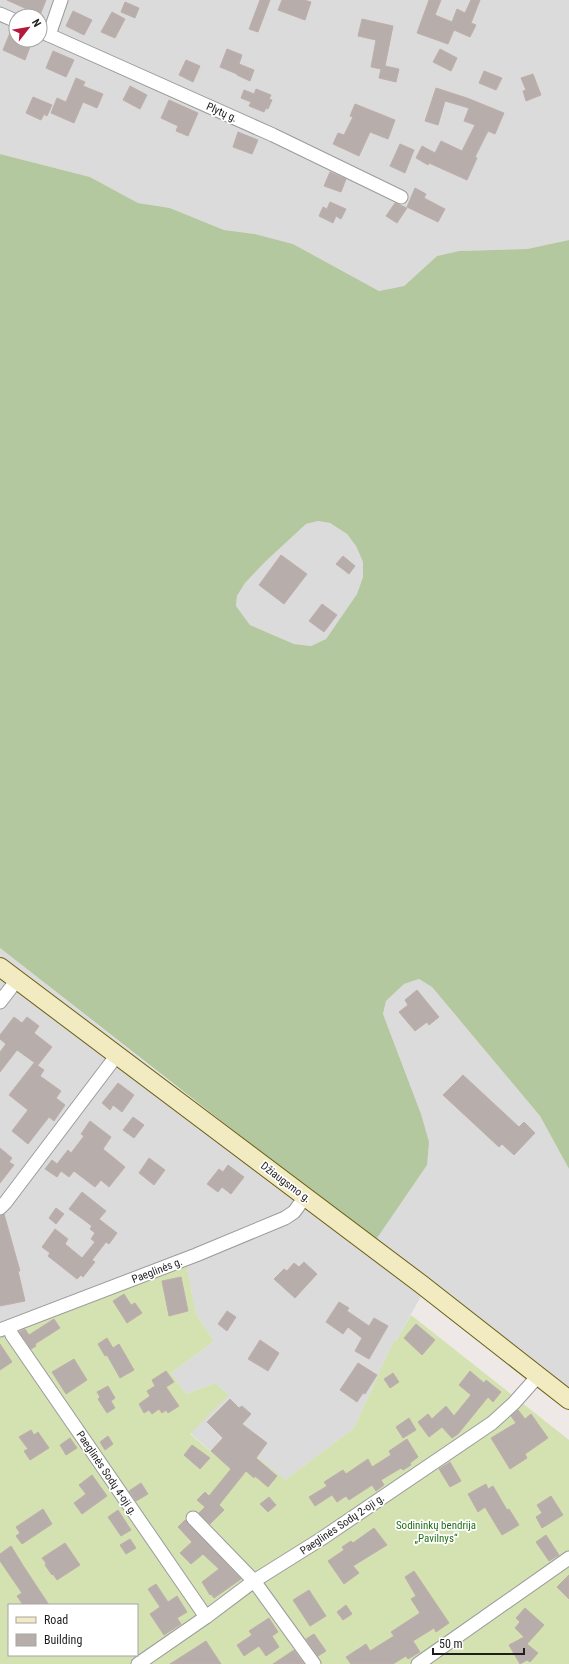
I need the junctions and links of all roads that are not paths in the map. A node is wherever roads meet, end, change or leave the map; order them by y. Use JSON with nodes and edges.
{"nodes":[{"id":1,"x":61,"y":0,"type":"edge"},
{"id":2,"x":48,"y":25,"type":"edge"},
{"id":3,"x":48,"y":35,"type":"edge"},
{"id":4,"x":401,"y":197,"type":"dead end"},
{"id":5,"x":0,"y":967,"type":"edge"},
{"id":6,"x":17,"y":980,"type":"junction"},
{"id":7,"x":0,"y":1002,"type":"edge"},
{"id":8,"x":117,"y":1055,"type":"junction"},
{"id":9,"x":305,"y":1197,"type":"junction"},
{"id":10,"x":0,"y":1208,"type":"edge"},
{"id":11,"x":5,"y":1328,"type":"edge"},
{"id":12,"x":538,"y":1376,"type":"junction"},
{"id":13,"x":569,"y":1400,"type":"edge"},
{"id":14,"x":193,"y":1518,"type":"dead end"},
{"id":15,"x":569,"y":1558,"type":"edge"},
{"id":16,"x":254,"y":1581,"type":"junction"},
{"id":17,"x":206,"y":1617,"type":"junction"},
{"id":18,"x":138,"y":1664,"type":"edge"},
{"id":19,"x":314,"y":1664,"type":"edge"},
{"id":20,"x":418,"y":1664,"type":"edge"}],
"edges":[{"from":1,"to":2,"type":"street"},
{"from":3,"to":4,"type":"street","name":"Plytų g."},
{"from":5,"to":6,"type":"street","name":"Džiaugsmo g."},
{"from":6,"to":7,"type":"street"},
{"from":6,"to":8,"type":"street","name":"Džiaugsmo g."},
{"from":8,"to":9,"type":"street","name":"Džiaugsmo g."},
{"from":8,"to":10,"type":"street"},
{"from":9,"to":11,"type":"street","name":"Paeglinės g."},
{"from":9,"to":12,"type":"street","name":"Džiaugsmo g."},
{"from":11,"to":17,"type":"street","name":"Paeglinės Sodų 4-oji g."},
{"from":12,"to":13,"type":"street","name":"Džiaugsmo g."},
{"from":12,"to":16,"type":"street","name":"Paeglinės Sodų 2-oji g."},
{"from":14,"to":16,"type":"street"},
{"from":15,"to":20,"type":"street"},
{"from":16,"to":17,"type":"street","name":"Paeglinės Sodų 2-oji g."},
{"from":16,"to":19,"type":"street"},
{"from":17,"to":18,"type":"street","name":"Paeglinės Sodų 2-oji g."}]}
